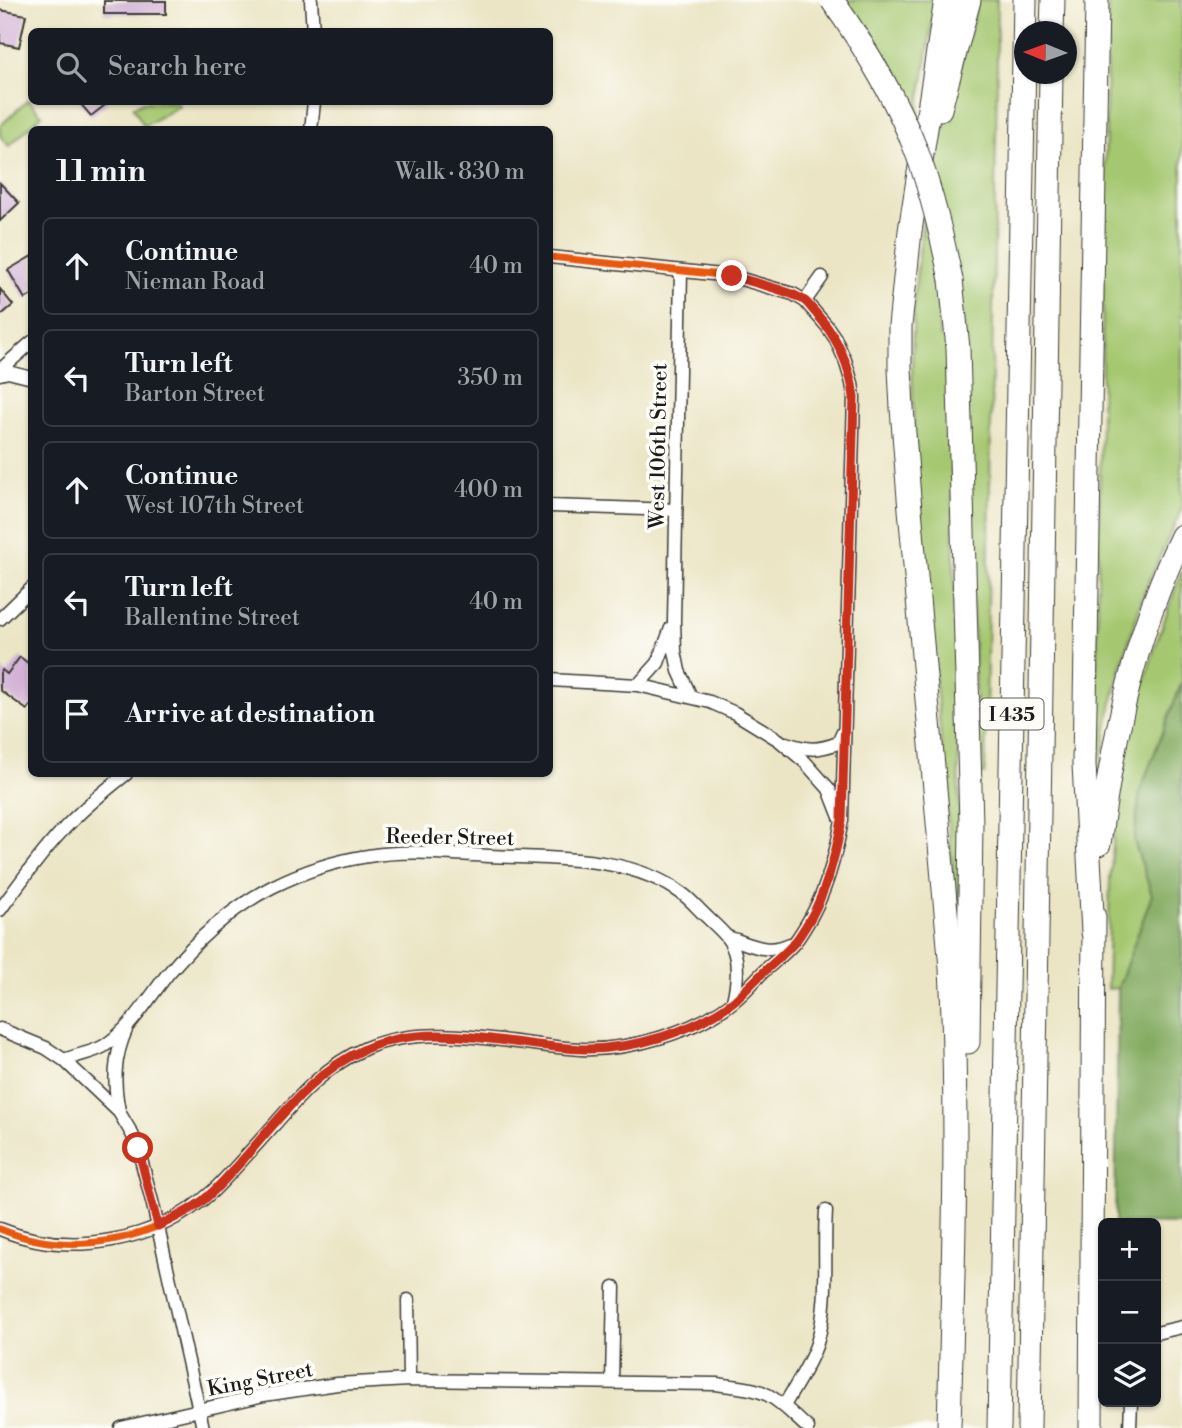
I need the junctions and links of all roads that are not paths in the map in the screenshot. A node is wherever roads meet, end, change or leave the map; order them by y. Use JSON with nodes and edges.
{"nodes":[{"id":1,"x":311,"y":0,"type":"edge"},
{"id":2,"x":832,"y":0,"type":"edge"},
{"id":3,"x":946,"y":0,"type":"edge"},
{"id":4,"x":969,"y":0,"type":"edge"},
{"id":5,"x":1025,"y":0,"type":"edge"},
{"id":6,"x":1052,"y":0,"type":"edge"},
{"id":7,"x":1097,"y":0,"type":"edge"},
{"id":8,"x":1052,"y":21,"type":"edge"},
{"id":9,"x":313,"y":28,"type":"edge"},
{"id":10,"x":1051,"y":84,"type":"edge"},
{"id":11,"x":314,"y":105,"type":"edge"},
{"id":12,"x":311,"y":126,"type":"edge"},
{"id":13,"x":918,"y":183,"type":"junction"},
{"id":14,"x":553,"y":257,"type":"edge"},
{"id":15,"x":681,"y":271,"type":"junction"},
{"id":16,"x":822,"y":277,"type":"dead end"},
{"id":17,"x":805,"y":301,"type":"junction"},
{"id":18,"x":28,"y":346,"type":"edge"},
{"id":19,"x":0,"y":372,"type":"edge"},
{"id":20,"x":28,"y":377,"type":"edge"},
{"id":21,"x":553,"y":506,"type":"edge"},
{"id":22,"x":676,"y":510,"type":"junction"},
{"id":23,"x":1182,"y":536,"type":"edge"},
{"id":24,"x":28,"y":592,"type":"edge"},
{"id":25,"x":0,"y":619,"type":"edge"},
{"id":26,"x":674,"y":621,"type":"junction"},
{"id":27,"x":553,"y":680,"type":"edge"},
{"id":28,"x":638,"y":685,"type":"junction"},
{"id":29,"x":691,"y":697,"type":"junction"},
{"id":30,"x":845,"y":729,"type":"junction"},
{"id":31,"x":779,"y":740,"type":"junction"},
{"id":32,"x":122,"y":777,"type":"edge"},
{"id":33,"x":842,"y":820,"type":"junction"},
{"id":34,"x":0,"y":910,"type":"edge"},
{"id":35,"x":1093,"y":932,"type":"junction"},
{"id":36,"x":727,"y":937,"type":"junction"},
{"id":37,"x":795,"y":942,"type":"junction"},
{"id":38,"x":733,"y":1002,"type":"junction"},
{"id":39,"x":127,"y":1026,"type":"junction"},
{"id":40,"x":0,"y":1029,"type":"edge"},
{"id":41,"x":64,"y":1060,"type":"junction"},
{"id":42,"x":119,"y":1112,"type":"junction"},
{"id":43,"x":955,"y":1187,"type":"junction"},
{"id":44,"x":826,"y":1211,"type":"dead end"},
{"id":45,"x":158,"y":1226,"type":"junction"},
{"id":46,"x":0,"y":1229,"type":"edge"},
{"id":47,"x":614,"y":1287,"type":"dead end"},
{"id":48,"x":408,"y":1300,"type":"dead end"},
{"id":49,"x":1182,"y":1327,"type":"edge"},
{"id":50,"x":1161,"y":1332,"type":"edge"},
{"id":51,"x":409,"y":1380,"type":"junction"},
{"id":52,"x":612,"y":1382,"type":"junction"},
{"id":53,"x":784,"y":1406,"type":"junction"},
{"id":54,"x":1131,"y":1407,"type":"edge"},
{"id":55,"x":200,"y":1410,"type":"junction"},
{"id":56,"x":121,"y":1428,"type":"edge"},
{"id":57,"x":204,"y":1428,"type":"edge"},
{"id":58,"x":807,"y":1428,"type":"edge"},
{"id":59,"x":949,"y":1428,"type":"edge"},
{"id":60,"x":999,"y":1428,"type":"edge"},
{"id":61,"x":1029,"y":1428,"type":"edge"},
{"id":62,"x":1091,"y":1428,"type":"edge"},
{"id":63,"x":1130,"y":1428,"type":"edge"}],
"edges":[{"from":1,"to":9,"type":"street"},
{"from":2,"to":43,"type":"highway","bridge":true},
{"from":3,"to":13,"type":"highway"},
{"from":4,"to":13,"type":"highway"},
{"from":5,"to":60,"type":"highway","number":"I 435"},
{"from":6,"to":8,"type":"highway"},
{"from":7,"to":35,"type":"highway"},
{"from":10,"to":61,"type":"highway","number":"I 435"},
{"from":11,"to":12,"type":"street"},
{"from":13,"to":43,"type":"highway"},
{"from":14,"to":15,"type":"street"},
{"from":15,"to":17,"type":"street"},
{"from":15,"to":22,"type":"street","name":"West 106th Street"},
{"from":16,"to":17,"type":"street"},
{"from":17,"to":30,"type":"street"},
{"from":18,"to":19,"type":"street"},
{"from":19,"to":20,"type":"street"},
{"from":21,"to":22,"type":"street"},
{"from":22,"to":26,"type":"street","name":"West 106th Street"},
{"from":23,"to":35,"type":"highway"},
{"from":24,"to":25,"type":"street"},
{"from":26,"to":28,"type":"street","name":"West 106th Street"},
{"from":26,"to":29,"type":"street","name":"West 106th Street"},
{"from":27,"to":28,"type":"street"},
{"from":28,"to":29,"type":"street"},
{"from":29,"to":31,"type":"street"},
{"from":30,"to":31,"type":"street"},
{"from":30,"to":33,"type":"street"},
{"from":31,"to":33,"type":"street"},
{"from":32,"to":34,"type":"street"},
{"from":33,"to":37,"type":"street"},
{"from":35,"to":62,"type":"highway"},
{"from":36,"to":37,"type":"street","name":"Reeder Street"},
{"from":36,"to":38,"type":"street","name":"Reeder Street"},
{"from":36,"to":39,"type":"street","name":"Reeder Street"},
{"from":37,"to":38,"type":"street"},
{"from":38,"to":45,"type":"street"},
{"from":39,"to":41,"type":"street","name":"Reeder Street"},
{"from":39,"to":42,"type":"street","name":"Reeder Street"},
{"from":40,"to":41,"type":"street"},
{"from":41,"to":42,"type":"street"},
{"from":42,"to":45,"type":"street"},
{"from":43,"to":59,"type":"highway"},
{"from":44,"to":53,"type":"street"},
{"from":45,"to":46,"type":"street"},
{"from":45,"to":55,"type":"street"},
{"from":47,"to":52,"type":"street"},
{"from":48,"to":51,"type":"street"},
{"from":49,"to":50,"type":"street"},
{"from":51,"to":52,"type":"street","name":"King Street"},
{"from":51,"to":55,"type":"street","name":"King Street"},
{"from":52,"to":53,"type":"street","name":"King Street"},
{"from":53,"to":58,"type":"street"},
{"from":54,"to":63,"type":"street"},
{"from":55,"to":56,"type":"street","name":"King Street"},
{"from":55,"to":57,"type":"street"}]}
